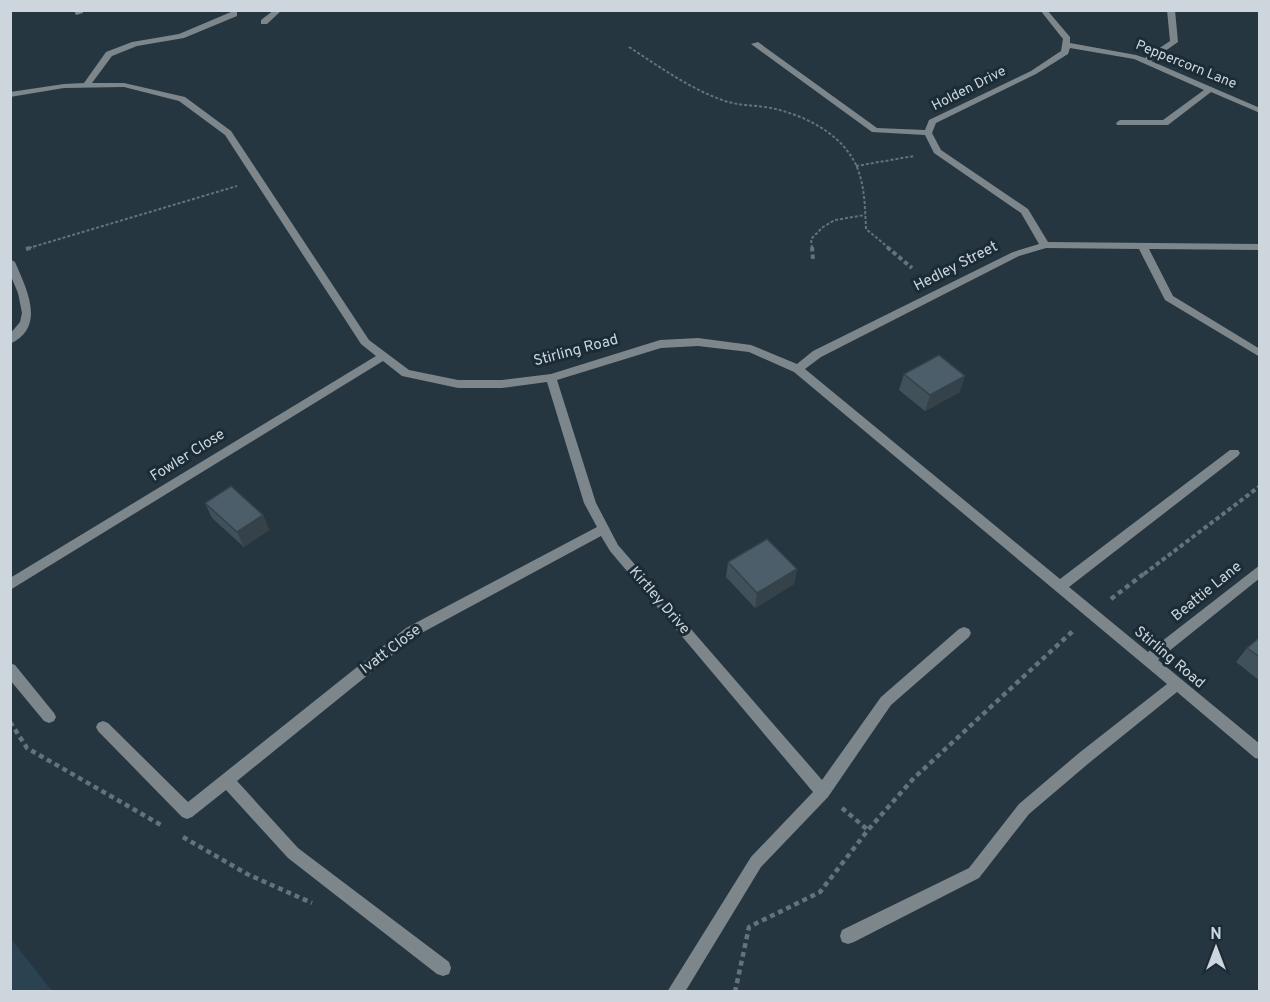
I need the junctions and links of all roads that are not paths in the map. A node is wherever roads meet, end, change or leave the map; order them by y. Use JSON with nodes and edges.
{"nodes":[{"id":1,"x":279,"y":10,"type":"edge"},
{"id":2,"x":1043,"y":10,"type":"edge"},
{"id":3,"x":1171,"y":10,"type":"edge"},
{"id":4,"x":234,"y":14,"type":"dead end"},
{"id":5,"x":264,"y":22,"type":"dead end"},
{"id":6,"x":755,"y":44,"type":"dead end"},
{"id":7,"x":1066,"y":45,"type":"junction"},
{"id":8,"x":1146,"y":62,"type":"junction"},
{"id":9,"x":86,"y":86,"type":"junction"},
{"id":10,"x":1210,"y":89,"type":"junction"},
{"id":11,"x":10,"y":95,"type":"edge"},
{"id":12,"x":1260,"y":111,"type":"edge"},
{"id":13,"x":1120,"y":123,"type":"dead end"},
{"id":14,"x":928,"y":133,"type":"junction"},
{"id":15,"x":1045,"y":245,"type":"junction"},
{"id":16,"x":1142,"y":245,"type":"junction"},
{"id":17,"x":1260,"y":247,"type":"edge"},
{"id":18,"x":10,"y":262,"type":"edge"},
{"id":19,"x":10,"y":340,"type":"edge"},
{"id":20,"x":1260,"y":354,"type":"edge"},
{"id":21,"x":383,"y":356,"type":"junction"},
{"id":22,"x":798,"y":369,"type":"junction"},
{"id":23,"x":551,"y":378,"type":"junction"},
{"id":24,"x":1234,"y":453,"type":"dead end"},
{"id":25,"x":604,"y":528,"type":"junction"},
{"id":26,"x":1260,"y":570,"type":"edge"},
{"id":27,"x":10,"y":585,"type":"edge"},
{"id":28,"x":1059,"y":587,"type":"junction"},
{"id":29,"x":964,"y":633,"type":"dead end"},
{"id":30,"x":1146,"y":661,"type":"junction"},
{"id":31,"x":10,"y":669,"type":"edge"},
{"id":32,"x":1176,"y":685,"type":"junction"},
{"id":33,"x":49,"y":717,"type":"dead end"},
{"id":34,"x":103,"y":727,"type":"dead end"},
{"id":35,"x":1260,"y":753,"type":"edge"},
{"id":36,"x":226,"y":780,"type":"junction"},
{"id":37,"x":823,"y":792,"type":"junction"},
{"id":38,"x":848,"y":936,"type":"dead end"},
{"id":39,"x":443,"y":968,"type":"dead end"},
{"id":40,"x":675,"y":992,"type":"edge"}],
"edges":[{"from":1,"to":5,"type":"street"},
{"from":2,"to":7,"type":"street"},
{"from":3,"to":8,"type":"street"},
{"from":4,"to":9,"type":"street"},
{"from":6,"to":14,"type":"street"},
{"from":7,"to":8,"type":"street","name":"Peppercorn Lane"},
{"from":7,"to":14,"type":"street","name":"Holden Drive"},
{"from":8,"to":10,"type":"street","name":"Peppercorn Lane"},
{"from":9,"to":11,"type":"street","name":"Stirling Road"},
{"from":9,"to":21,"type":"street","name":"Stirling Road"},
{"from":10,"to":12,"type":"street","name":"Peppercorn Lane"},
{"from":10,"to":13,"type":"street"},
{"from":14,"to":15,"type":"street","name":"Holden Drive"},
{"from":15,"to":16,"type":"street","name":"Hedley Street"},
{"from":15,"to":22,"type":"street","name":"Hedley Street"},
{"from":16,"to":17,"type":"street","name":"Hedley Street"},
{"from":16,"to":20,"type":"street"},
{"from":18,"to":19,"type":"street"},
{"from":21,"to":23,"type":"street","name":"Stirling Road"},
{"from":21,"to":27,"type":"street","name":"Fowler Close"},
{"from":22,"to":23,"type":"street","name":"Stirling Road"},
{"from":22,"to":28,"type":"street","name":"Stirling Road"},
{"from":23,"to":25,"type":"street","name":"Kirtley Drive"},
{"from":24,"to":28,"type":"street"},
{"from":25,"to":36,"type":"street","name":"Ivatt Close"},
{"from":25,"to":37,"type":"street","name":"Kirtley Drive"},
{"from":26,"to":30,"type":"street","name":"Beattie Lane"},
{"from":28,"to":30,"type":"street","name":"Stirling Road"},
{"from":29,"to":37,"type":"street"},
{"from":30,"to":32,"type":"street","name":"Stirling Road"},
{"from":31,"to":33,"type":"street"},
{"from":32,"to":35,"type":"street","name":"Stirling Road"},
{"from":32,"to":38,"type":"street"},
{"from":34,"to":36,"type":"street","name":"Ivatt Close"},
{"from":36,"to":39,"type":"street"},
{"from":37,"to":40,"type":"street"}]}
